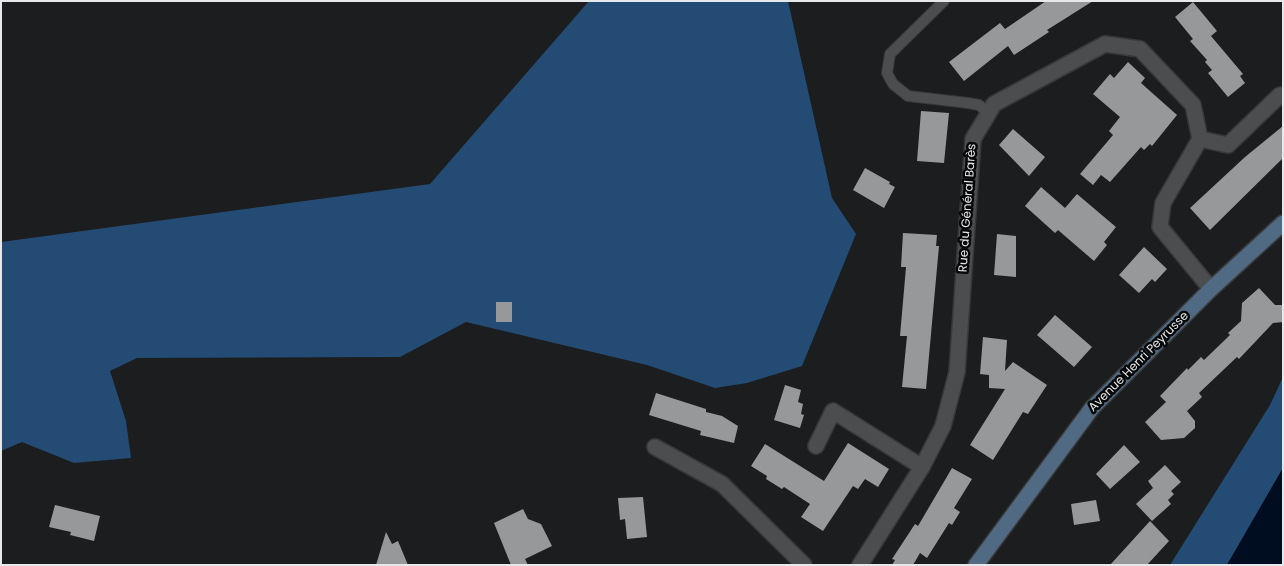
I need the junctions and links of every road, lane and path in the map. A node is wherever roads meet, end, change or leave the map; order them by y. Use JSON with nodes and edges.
{"nodes":[{"id":1,"x":944,"y":1,"type":"edge"},
{"id":2,"x":1280,"y":95,"type":"dead end"},
{"id":3,"x":989,"y":113,"type":"junction"},
{"id":4,"x":1200,"y":139,"type":"junction"},
{"id":5,"x":1283,"y":223,"type":"edge"},
{"id":6,"x":1211,"y":289,"type":"junction"},
{"id":7,"x":816,"y":446,"type":"dead end"},
{"id":8,"x":656,"y":447,"type":"dead end"},
{"id":9,"x":922,"y":467,"type":"junction"},
{"id":10,"x":804,"y":565,"type":"edge"},
{"id":11,"x":860,"y":565,"type":"edge"},
{"id":12,"x":976,"y":565,"type":"edge"}],
"edges":[{"from":1,"to":3,"type":"lane"},
{"from":2,"to":4,"type":"street"},
{"from":3,"to":4,"type":"street","name":"Rue du Général Barès"},
{"from":3,"to":9,"type":"street","name":"Rue du Général Barès"},
{"from":4,"to":6,"type":"street"},
{"from":5,"to":6,"type":"street","name":"Avenue Henri Peyrusse"},
{"from":6,"to":12,"type":"street","name":"Avenue Henri Peyrusse"},
{"from":7,"to":9,"type":"street"},
{"from":8,"to":10,"type":"street"},
{"from":9,"to":11,"type":"street","name":"Rue du Général Barès"}]}
